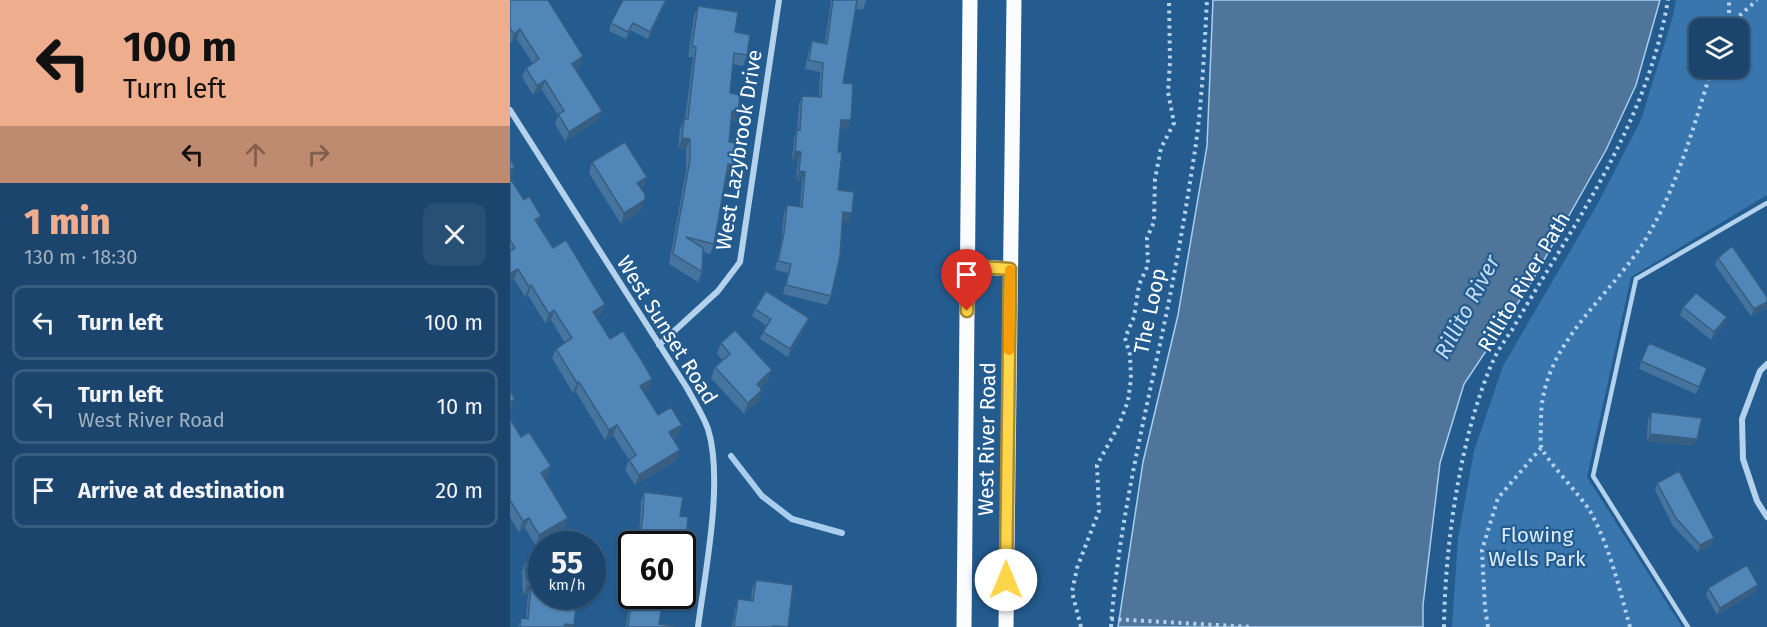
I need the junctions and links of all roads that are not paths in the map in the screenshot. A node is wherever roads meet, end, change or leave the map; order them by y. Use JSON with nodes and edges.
{"nodes":[{"id":1,"x":779,"y":0,"type":"edge"},
{"id":2,"x":970,"y":0,"type":"edge"},
{"id":3,"x":1014,"y":0,"type":"edge"},
{"id":4,"x":510,"y":110,"type":"edge"},
{"id":5,"x":1767,"y":203,"type":"edge"},
{"id":6,"x":967,"y":266,"type":"junction"},
{"id":7,"x":1010,"y":269,"type":"junction"},
{"id":8,"x":659,"y":345,"type":"junction"},
{"id":9,"x":1767,"y":364,"type":"edge"},
{"id":10,"x":1767,"y":517,"type":"edge"},
{"id":11,"x":698,"y":627,"type":"edge"},
{"id":12,"x":964,"y":627,"type":"edge"},
{"id":13,"x":1006,"y":627,"type":"edge"},
{"id":14,"x":1688,"y":627,"type":"edge"}],
"edges":[{"from":1,"to":8,"type":"street","name":"West Lazybrook Drive"},
{"from":2,"to":6,"type":"main road","name":"West River Road"},
{"from":3,"to":7,"type":"main road","name":"West River Road"},
{"from":4,"to":8,"type":"street","name":"West Sunset Road"},
{"from":5,"to":14,"type":"lane"},
{"from":6,"to":7,"type":"main road"},
{"from":6,"to":12,"type":"main road","name":"West River Road"},
{"from":7,"to":13,"type":"main road","name":"West River Road"},
{"from":8,"to":11,"type":"street","name":"West Sunset Road"},
{"from":9,"to":10,"type":"street"}]}
